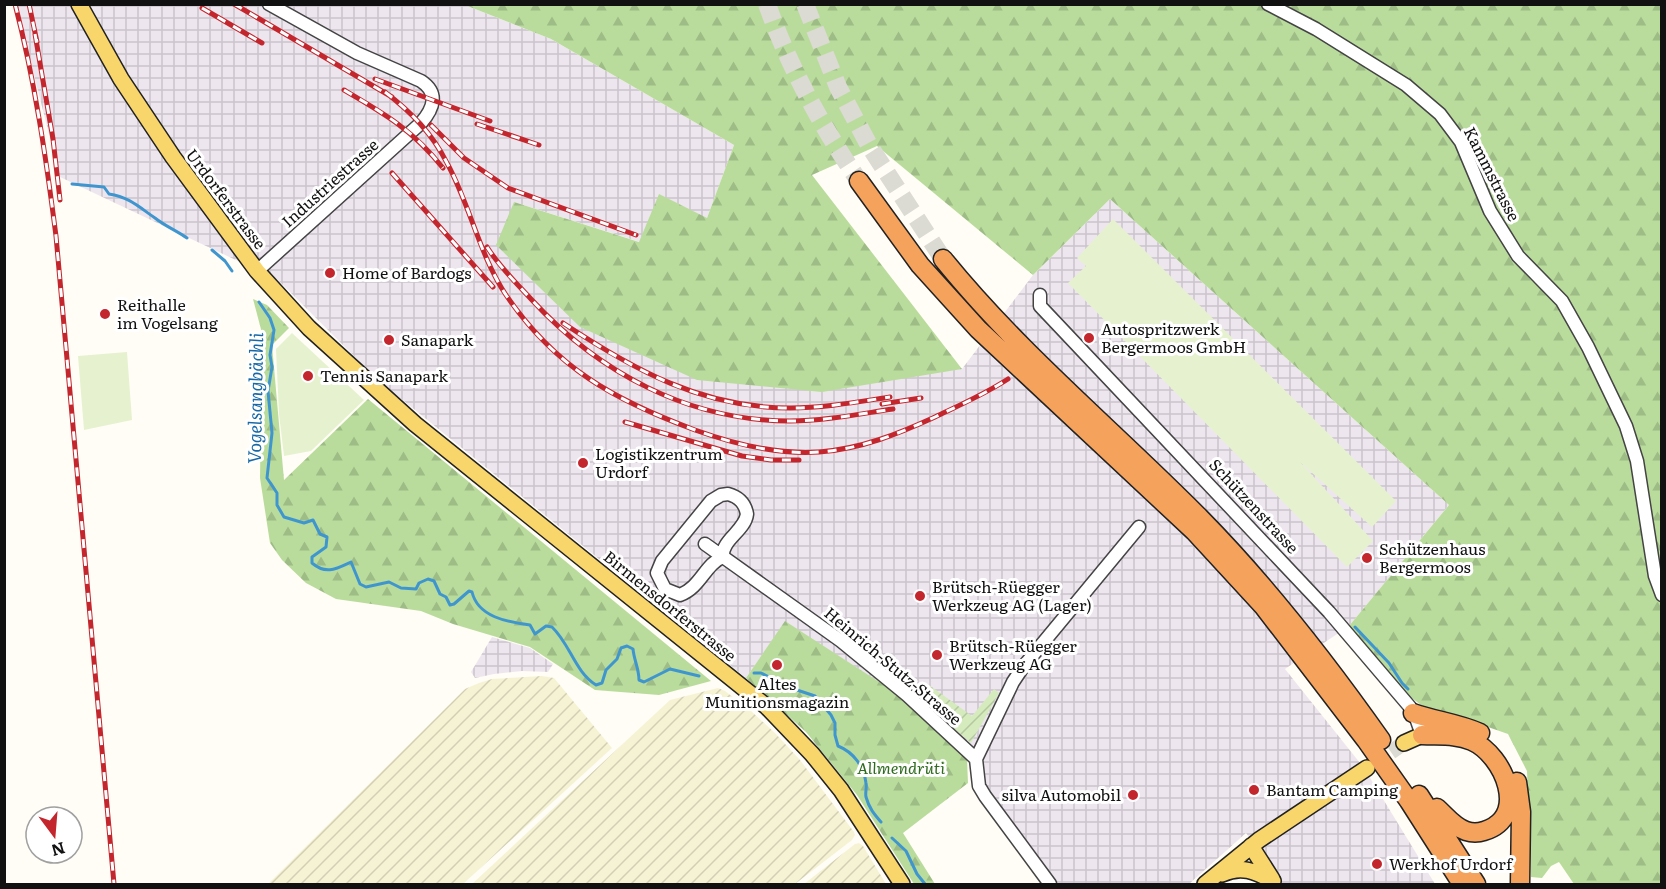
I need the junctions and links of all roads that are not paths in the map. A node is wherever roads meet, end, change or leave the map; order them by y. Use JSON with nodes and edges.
{"nodes":[{"id":1,"x":79,"y":4,"type":"edge"},
{"id":2,"x":269,"y":4,"type":"edge"},
{"id":3,"x":1268,"y":4,"type":"edge"},
{"id":4,"x":859,"y":182,"type":"tunnel mouth"},
{"id":5,"x":943,"y":259,"type":"tunnel mouth"},
{"id":6,"x":257,"y":271,"type":"junction"},
{"id":7,"x":1040,"y":295,"type":"dead end"},
{"id":8,"x":376,"y":391,"type":"joint"},
{"id":9,"x":1139,"y":527,"type":"dead end"},
{"id":10,"x":705,"y":544,"type":"dead end"},
{"id":11,"x":723,"y":557,"type":"junction"},
{"id":12,"x":1662,"y":595,"type":"edge"},
{"id":13,"x":1413,"y":713,"type":"junction"},
{"id":14,"x":1467,"y":728,"type":"junction"},
{"id":15,"x":1422,"y":735,"type":"junction"},
{"id":16,"x":1404,"y":743,"type":"tunnel mouth"},
{"id":17,"x":976,"y":759,"type":"junction"},
{"id":18,"x":1367,"y":768,"type":"tunnel mouth"},
{"id":19,"x":1412,"y":784,"type":"junction"},
{"id":20,"x":1251,"y":846,"type":"junction"},
{"id":21,"x":1208,"y":882,"type":"edge"},
{"id":22,"x":1274,"y":883,"type":"edge"},
{"id":23,"x":902,"y":885,"type":"edge"},
{"id":24,"x":1050,"y":885,"type":"edge"},
{"id":25,"x":1462,"y":885,"type":"edge"},
{"id":26,"x":1476,"y":885,"type":"edge"},
{"id":27,"x":1520,"y":885,"type":"edge"}],
"edges":[{"from":1,"to":6,"type":"main road","name":"Urdorferstrasse"},
{"from":2,"to":6,"type":"street","name":"Industriestrasse"},
{"from":3,"to":12,"type":"street","name":"Kammstrasse"},
{"from":4,"to":25,"type":"highway"},
{"from":5,"to":19,"type":"highway"},
{"from":6,"to":8,"type":"main road","name":"Urdorferstrasse"},
{"from":7,"to":13,"type":"street","name":"Schützenstrasse"},
{"from":8,"to":23,"type":"main road","name":"Birmensdorferstrasse"},
{"from":9,"to":17,"type":"street"},
{"from":10,"to":11,"type":"street","name":"Heinrich-Stutz-Strasse"},
{"from":11,"to":11,"type":"street"},
{"from":11,"to":17,"type":"street","name":"Heinrich-Stutz-Strasse"},
{"from":13,"to":14,"type":"highway"},
{"from":13,"to":15,"type":"street","name":"Schützenstrasse"},
{"from":14,"to":15,"type":"highway"},
{"from":14,"to":27,"type":"highway"},
{"from":15,"to":16,"type":"main road"},
{"from":15,"to":19,"type":"highway"},
{"from":17,"to":24,"type":"street"},
{"from":18,"to":20,"type":"main road"},
{"from":19,"to":26,"type":"highway"},
{"from":20,"to":21,"type":"main road"},
{"from":20,"to":22,"type":"main road"},
{"from":21,"to":22,"type":"main road"}]}
